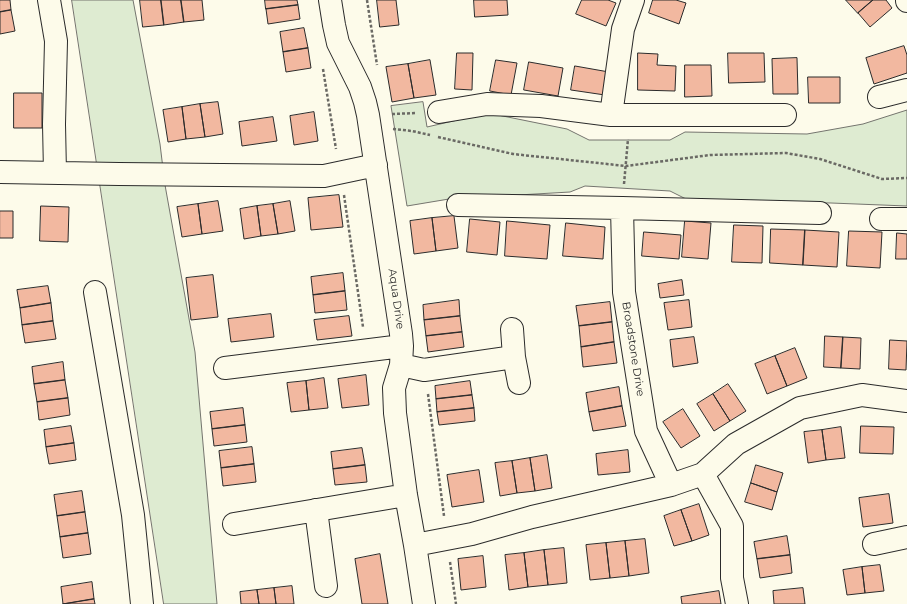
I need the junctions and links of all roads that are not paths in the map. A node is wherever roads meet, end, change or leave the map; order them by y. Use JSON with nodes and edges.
{"nodes":[{"id":1,"x":49,"y":0,"type":"edge"},
{"id":2,"x":330,"y":0,"type":"edge"},
{"id":3,"x":633,"y":0,"type":"edge"},
{"id":4,"x":907,"y":90,"type":"edge"},
{"id":5,"x":879,"y":97,"type":"dead end"},
{"id":6,"x":439,"y":112,"type":"road end"},
{"id":7,"x":620,"y":115,"type":"junction"},
{"id":8,"x":785,"y":115,"type":"dead end"},
{"id":9,"x":376,"y":165,"type":"junction"},
{"id":10,"x":0,"y":172,"type":"edge"},
{"id":11,"x":55,"y":173,"type":"junction"},
{"id":12,"x":458,"y":205,"type":"dead end"},
{"id":13,"x":622,"y":208,"type":"junction"},
{"id":14,"x":820,"y":213,"type":"dead end"},
{"id":15,"x":881,"y":219,"type":"dead end"},
{"id":16,"x":907,"y":219,"type":"edge"},
{"id":17,"x":96,"y":292,"type":"dead end"},
{"id":18,"x":512,"y":329,"type":"dead end"},
{"id":19,"x":402,"y":356,"type":"junction"},
{"id":20,"x":514,"y":357,"type":"junction"},
{"id":21,"x":225,"y":368,"type":"dead end"},
{"id":22,"x":519,"y":383,"type":"dead end"},
{"id":23,"x":907,"y":401,"type":"edge"},
{"id":24,"x":703,"y":474,"type":"junction"},
{"id":25,"x":671,"y":485,"type":"junction"},
{"id":26,"x":406,"y":495,"type":"junction"},
{"id":27,"x":316,"y":510,"type":"junction"},
{"id":28,"x":234,"y":524,"type":"dead end"},
{"id":29,"x":907,"y":537,"type":"edge"},
{"id":30,"x":415,"y":544,"type":"junction"},
{"id":31,"x":874,"y":544,"type":"dead end"},
{"id":32,"x":326,"y":586,"type":"dead end"},
{"id":33,"x":142,"y":604,"type":"edge"},
{"id":34,"x":424,"y":604,"type":"edge"},
{"id":35,"x":737,"y":604,"type":"edge"}],
"edges":[{"from":1,"to":11,"type":"street"},
{"from":2,"to":9,"type":"street","name":"Aqua Drive"},
{"from":3,"to":7,"type":"street"},
{"from":4,"to":5,"type":"street"},
{"from":6,"to":7,"type":"street"},
{"from":7,"to":8,"type":"street"},
{"from":9,"to":11,"type":"street"},
{"from":9,"to":19,"type":"street","name":"Aqua Drive"},
{"from":10,"to":11,"type":"street"},
{"from":12,"to":13,"type":"street"},
{"from":13,"to":14,"type":"street"},
{"from":13,"to":25,"type":"street","name":"Broadstone Drive"},
{"from":15,"to":16,"type":"street"},
{"from":17,"to":33,"type":"street"},
{"from":18,"to":20,"type":"street"},
{"from":19,"to":20,"type":"street"},
{"from":19,"to":21,"type":"street"},
{"from":19,"to":26,"type":"street","name":"Aqua Drive"},
{"from":20,"to":22,"type":"street"},
{"from":23,"to":24,"type":"street"},
{"from":24,"to":25,"type":"street"},
{"from":24,"to":35,"type":"street"},
{"from":25,"to":30,"type":"street"},
{"from":26,"to":27,"type":"street"},
{"from":26,"to":30,"type":"street","name":"Aqua Drive"},
{"from":27,"to":28,"type":"street"},
{"from":27,"to":32,"type":"street"},
{"from":29,"to":31,"type":"street"},
{"from":30,"to":34,"type":"street","name":"Aqua Drive"}]}
